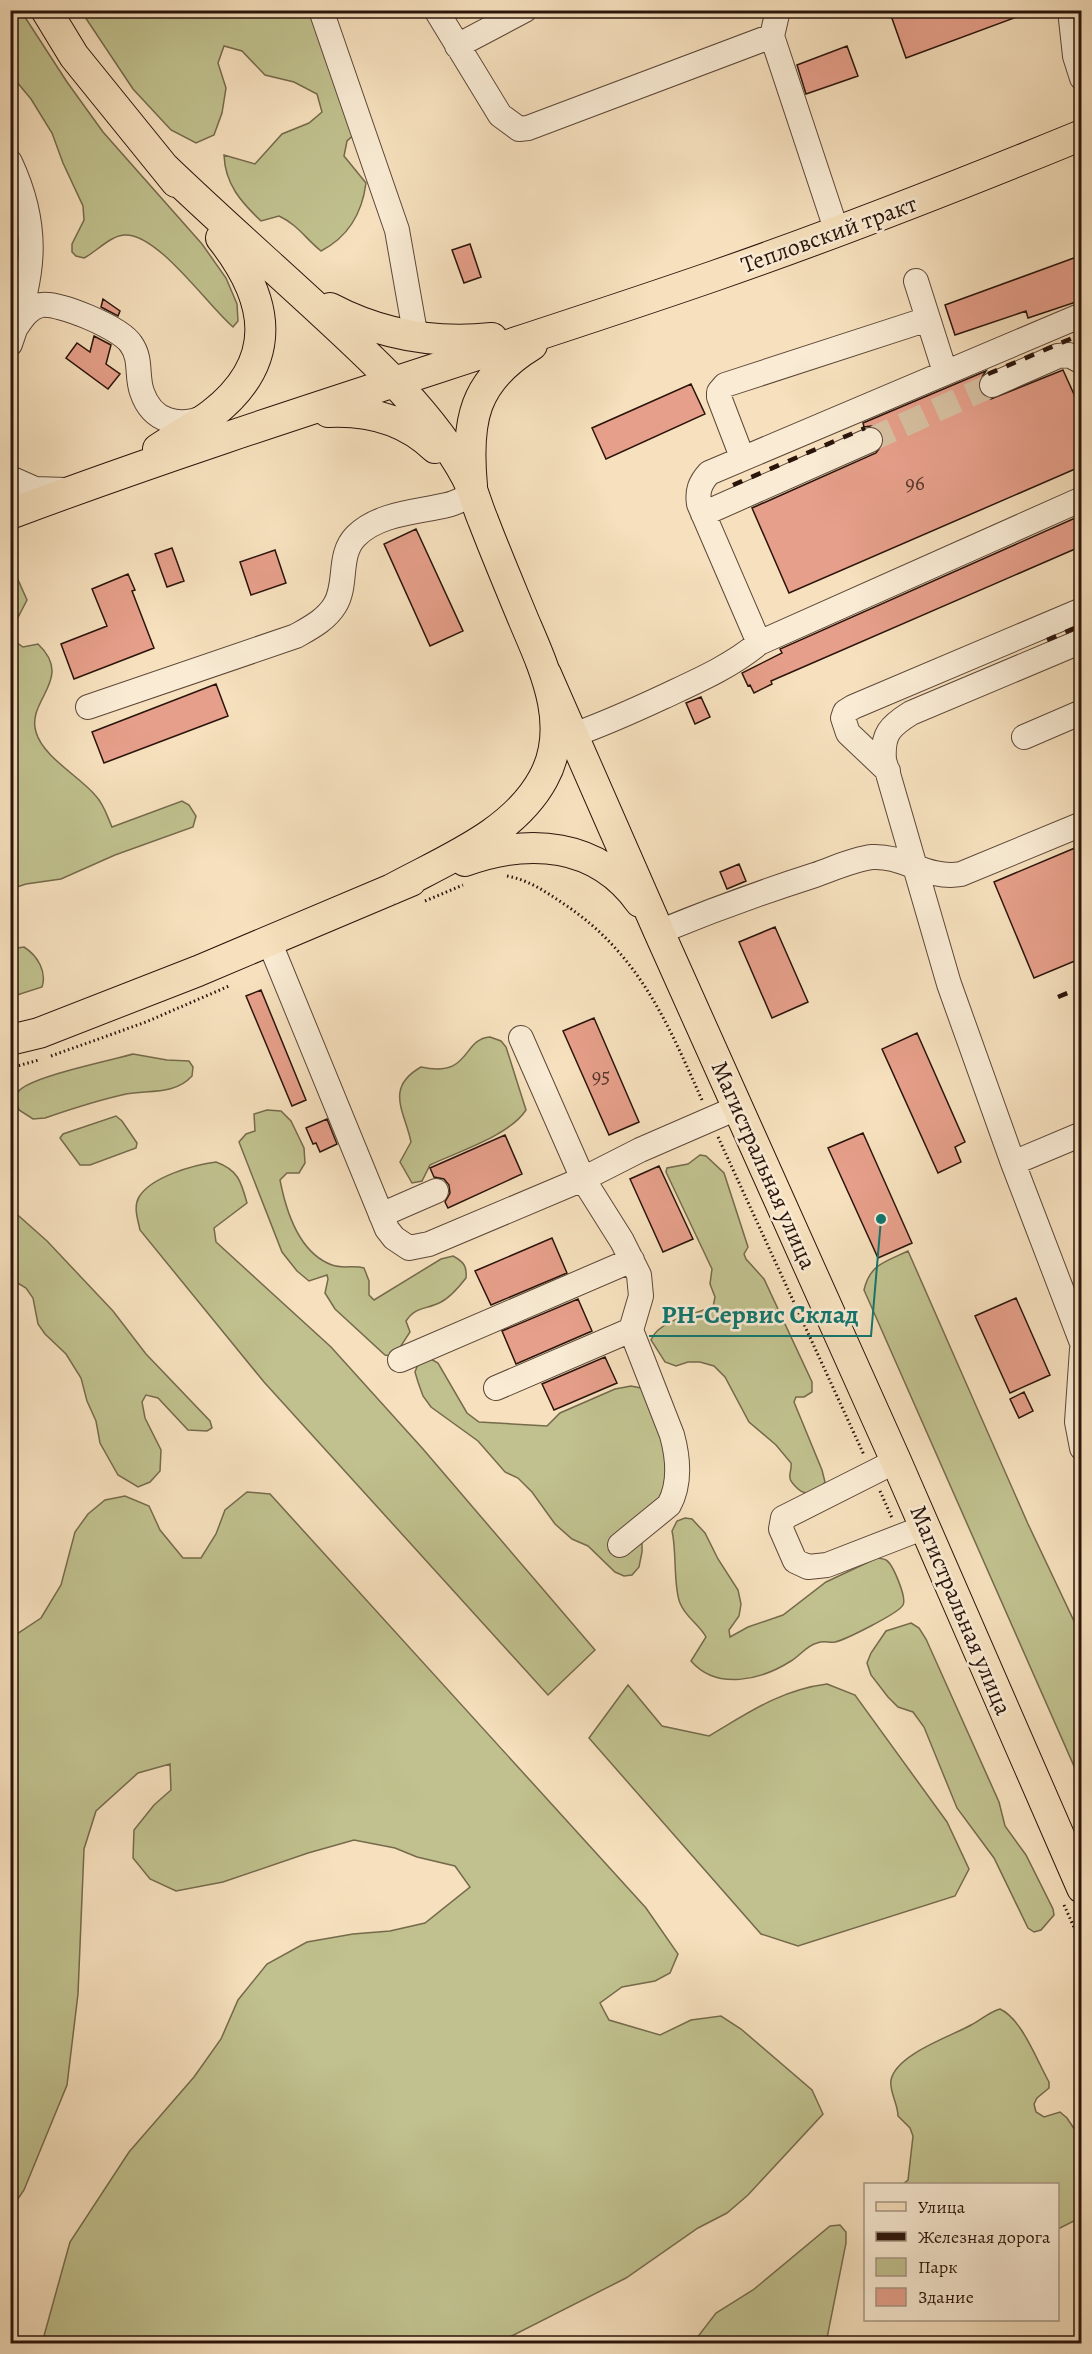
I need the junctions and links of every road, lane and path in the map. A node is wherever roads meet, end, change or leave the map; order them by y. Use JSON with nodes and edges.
{"nodes":[{"id":1,"x":46,"y":10,"type":"edge"},
{"id":2,"x":321,"y":10,"type":"edge"},
{"id":3,"x":436,"y":10,"type":"edge"},
{"id":4,"x":525,"y":10,"type":"edge"},
{"id":5,"x":778,"y":10,"type":"edge"},
{"id":6,"x":1070,"y":10,"type":"edge"},
{"id":7,"x":772,"y":36,"type":"junction"},
{"id":8,"x":457,"y":46,"type":"junction"},
{"id":9,"x":1082,"y":78,"type":"edge"},
{"id":10,"x":1082,"y":135,"type":"edge"},
{"id":11,"x":10,"y":162,"type":"edge"},
{"id":12,"x":165,"y":168,"type":"junction"},
{"id":13,"x":837,"y":232,"type":"junction"},
{"id":14,"x":30,"y":279,"type":"junction"},
{"id":15,"x":916,"y":281,"type":"dead end"},
{"id":16,"x":299,"y":292,"type":"junction"},
{"id":17,"x":48,"y":305,"type":"junction"},
{"id":18,"x":1082,"y":315,"type":"edge"},
{"id":19,"x":928,"y":319,"type":"junction"},
{"id":20,"x":572,"y":322,"type":"junction"},
{"id":21,"x":14,"y":335,"type":"edge"},
{"id":22,"x":416,"y":338,"type":"junction"},
{"id":23,"x":1082,"y":362,"type":"edge"},
{"id":24,"x":945,"y":372,"type":"junction"},
{"id":25,"x":394,"y":382,"type":"junction"},
{"id":26,"x":992,"y":385,"type":"tunnel mouth"},
{"id":27,"x":213,"y":413,"type":"junction"},
{"id":28,"x":272,"y":424,"type":"junction"},
{"id":29,"x":870,"y":440,"type":"tunnel mouth"},
{"id":30,"x":742,"y":457,"type":"junction"},
{"id":31,"x":120,"y":474,"type":"junction"},
{"id":32,"x":10,"y":478,"type":"edge"},
{"id":33,"x":77,"y":489,"type":"junction"},
{"id":34,"x":472,"y":495,"type":"junction"},
{"id":35,"x":1082,"y":499,"type":"edge"},
{"id":36,"x":10,"y":514,"type":"edge"},
{"id":37,"x":703,"y":514,"type":"junction"},
{"id":38,"x":1082,"y":610,"type":"edge"},
{"id":39,"x":1082,"y":641,"type":"edge"},
{"id":40,"x":759,"y":643,"type":"junction"},
{"id":41,"x":546,"y":674,"type":"junction"},
{"id":42,"x":88,"y":707,"type":"dead end"},
{"id":43,"x":1082,"y":712,"type":"edge"},
{"id":44,"x":911,"y":713,"type":"junction"},
{"id":45,"x":573,"y":735,"type":"junction"},
{"id":46,"x":1024,"y":737,"type":"dead end"},
{"id":47,"x":854,"y":739,"type":"junction"},
{"id":48,"x":888,"y":771,"type":"junction"},
{"id":49,"x":1082,"y":824,"type":"edge"},
{"id":50,"x":915,"y":867,"type":"junction"},
{"id":51,"x":392,"y":889,"type":"junction"},
{"id":52,"x":659,"y":932,"type":"junction"},
{"id":53,"x":269,"y":941,"type":"junction"},
{"id":54,"x":521,"y":1038,"type":"dead end"},
{"id":55,"x":10,"y":1040,"type":"edge"},
{"id":56,"x":739,"y":1107,"type":"junction"},
{"id":57,"x":1082,"y":1134,"type":"edge"},
{"id":58,"x":1013,"y":1162,"type":"junction"},
{"id":59,"x":583,"y":1179,"type":"junction"},
{"id":60,"x":436,"y":1191,"type":"dead end"},
{"id":61,"x":381,"y":1215,"type":"junction"},
{"id":62,"x":632,"y":1260,"type":"junction"},
{"id":63,"x":631,"y":1330,"type":"junction"},
{"id":64,"x":1082,"y":1343,"type":"edge"},
{"id":65,"x":1082,"y":1349,"type":"edge"},
{"id":66,"x":400,"y":1360,"type":"dead end"},
{"id":67,"x":496,"y":1388,"type":"dead end"},
{"id":68,"x":1082,"y":1448,"type":"edge"},
{"id":69,"x":896,"y":1461,"type":"junction"},
{"id":70,"x":925,"y":1527,"type":"junction"},
{"id":71,"x":620,"y":1545,"type":"dead end"},
{"id":72,"x":1074,"y":1851,"type":"edge"},
{"id":73,"x":1082,"y":1888,"type":"edge"}],
"edges":[{"from":1,"to":12,"type":"main road"},
{"from":2,"to":22,"type":"street"},
{"from":3,"to":8,"type":"street"},
{"from":4,"to":8,"type":"street"},
{"from":5,"to":7,"type":"street"},
{"from":6,"to":9,"type":"street"},
{"from":7,"to":8,"type":"street"},
{"from":7,"to":13,"type":"street"},
{"from":10,"to":13,"type":"main road","name":"Тепловский тракт"},
{"from":11,"to":14,"type":"street"},
{"from":12,"to":16,"type":"main road"},
{"from":12,"to":27,"type":"main road"},
{"from":13,"to":20,"type":"main road","name":"Тепловский тракт"},
{"from":14,"to":17,"type":"street"},
{"from":14,"to":21,"type":"street"},
{"from":15,"to":19,"type":"street"},
{"from":16,"to":22,"type":"main road"},
{"from":16,"to":25,"type":"main road"},
{"from":17,"to":21,"type":"street"},
{"from":17,"to":27,"type":"street"},
{"from":18,"to":24,"type":"street"},
{"from":19,"to":24,"type":"street"},
{"from":19,"to":30,"type":"street"},
{"from":20,"to":22,"type":"main road"},
{"from":20,"to":25,"type":"main road"},
{"from":20,"to":34,"type":"main road"},
{"from":23,"to":26,"type":"street"},
{"from":24,"to":30,"type":"street"},
{"from":25,"to":28,"type":"main road"},
{"from":25,"to":34,"type":"main road"},
{"from":27,"to":31,"type":"main road"},
{"from":28,"to":31,"type":"main road"},
{"from":28,"to":34,"type":"main road"},
{"from":29,"to":37,"type":"street"},
{"from":30,"to":37,"type":"street"},
{"from":31,"to":33,"type":"main road"},
{"from":32,"to":33,"type":"street"},
{"from":33,"to":36,"type":"main road"},
{"from":34,"to":41,"type":"main road"},
{"from":34,"to":42,"type":"street"},
{"from":35,"to":40,"type":"street"},
{"from":37,"to":40,"type":"street"},
{"from":38,"to":47,"type":"street"},
{"from":39,"to":44,"type":"street"},
{"from":40,"to":45,"type":"street"},
{"from":41,"to":45,"type":"main road","name":"Магистральная улица"},
{"from":41,"to":51,"type":"main road"},
{"from":43,"to":46,"type":"street"},
{"from":44,"to":47,"type":"street"},
{"from":44,"to":48,"type":"street"},
{"from":45,"to":52,"type":"main road","name":"Магистральная улица"},
{"from":47,"to":48,"type":"street"},
{"from":48,"to":50,"type":"street"},
{"from":49,"to":50,"type":"street"},
{"from":50,"to":52,"type":"street"},
{"from":50,"to":58,"type":"street"},
{"from":51,"to":52,"type":"main road"},
{"from":51,"to":53,"type":"main road"},
{"from":52,"to":56,"type":"main road","name":"Магистральная улица"},
{"from":53,"to":55,"type":"main road"},
{"from":53,"to":61,"type":"street"},
{"from":54,"to":59,"type":"street"},
{"from":56,"to":59,"type":"street"},
{"from":56,"to":69,"type":"main road","name":"Магистральная улица"},
{"from":57,"to":58,"type":"street"},
{"from":58,"to":64,"type":"street"},
{"from":59,"to":61,"type":"street"},
{"from":59,"to":62,"type":"street"},
{"from":60,"to":61,"type":"street"},
{"from":62,"to":63,"type":"street"},
{"from":62,"to":66,"type":"street"},
{"from":63,"to":67,"type":"street"},
{"from":63,"to":71,"type":"street"},
{"from":65,"to":68,"type":"street"},
{"from":69,"to":70,"type":"main road","name":"Магистральная улица"},
{"from":69,"to":70,"type":"street"},
{"from":70,"to":72,"type":"main road","name":"Магистральная улица"},
{"from":72,"to":73,"type":"main road","name":"Магистральная улица"}]}
